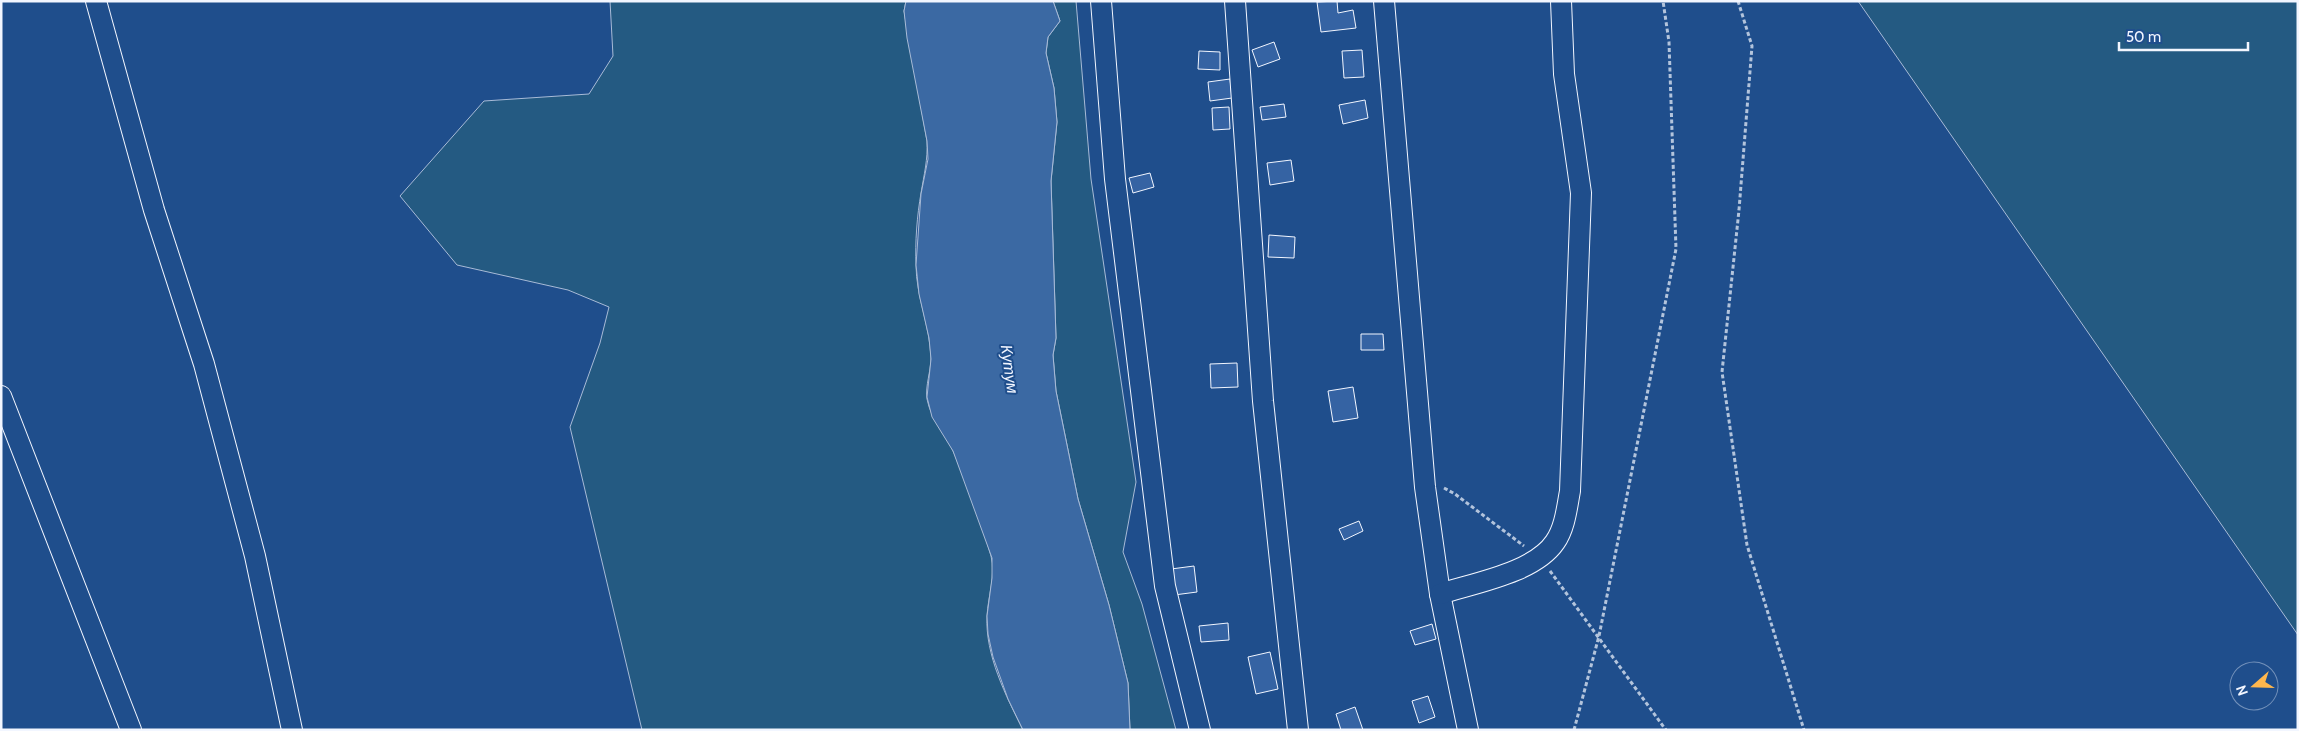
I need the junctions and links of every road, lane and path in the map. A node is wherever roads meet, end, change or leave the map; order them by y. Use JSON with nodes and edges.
{"nodes":[{"id":1,"x":96,"y":1,"type":"edge"},
{"id":2,"x":1101,"y":1,"type":"edge"},
{"id":3,"x":1235,"y":1,"type":"edge"},
{"id":4,"x":1384,"y":1,"type":"edge"},
{"id":5,"x":1562,"y":1,"type":"edge"},
{"id":6,"x":1663,"y":1,"type":"edge"},
{"id":7,"x":1738,"y":1,"type":"edge"},
{"id":8,"x":1,"y":396,"type":"edge"},
{"id":9,"x":1425,"y":486,"type":"junction"},
{"id":10,"x":1540,"y":558,"type":"junction"},
{"id":11,"x":1440,"y":594,"type":"junction"},
{"id":12,"x":1599,"y":636,"type":"junction"},
{"id":13,"x":131,"y":730,"type":"edge"},
{"id":14,"x":292,"y":730,"type":"edge"},
{"id":15,"x":1200,"y":730,"type":"edge"},
{"id":16,"x":1298,"y":730,"type":"edge"},
{"id":17,"x":1468,"y":730,"type":"edge"},
{"id":18,"x":1574,"y":730,"type":"edge"},
{"id":19,"x":1666,"y":730,"type":"edge"},
{"id":20,"x":1804,"y":730,"type":"edge"}],
"edges":[{"from":1,"to":14,"type":"street"},
{"from":2,"to":15,"type":"street"},
{"from":3,"to":16,"type":"street"},
{"from":4,"to":9,"type":"street"},
{"from":5,"to":10,"type":"street"},
{"from":6,"to":12,"type":"path"},
{"from":7,"to":20,"type":"path"},
{"from":8,"to":13,"type":"street"},
{"from":9,"to":10,"type":"path"},
{"from":9,"to":11,"type":"street"},
{"from":10,"to":11,"type":"street"},
{"from":10,"to":12,"type":"path"},
{"from":11,"to":17,"type":"street"},
{"from":12,"to":18,"type":"path"},
{"from":12,"to":19,"type":"path"}]}
